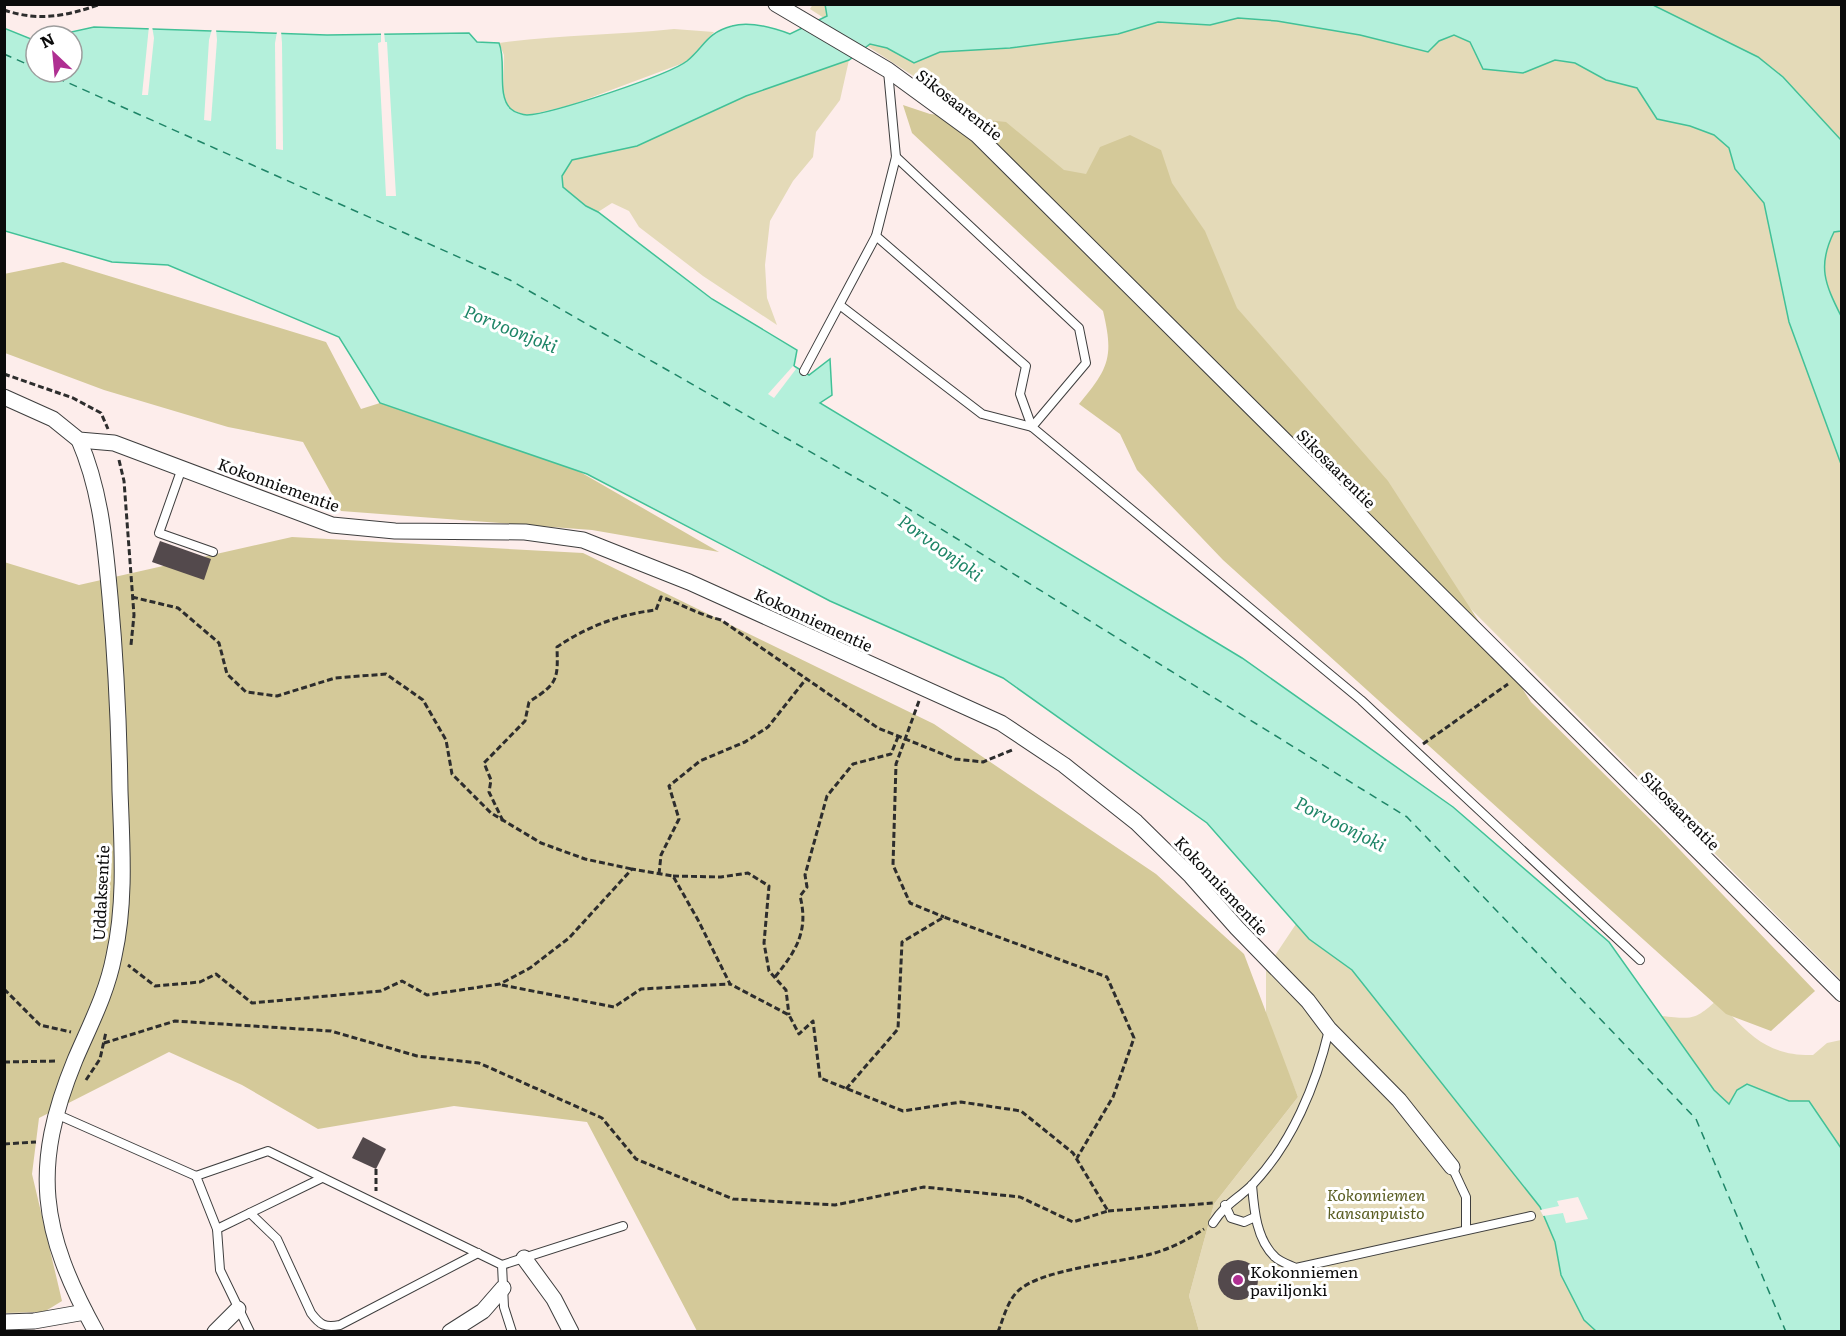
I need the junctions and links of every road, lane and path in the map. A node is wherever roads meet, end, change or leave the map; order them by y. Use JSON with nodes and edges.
{"nodes":[{"id":1,"x":101,"y":4,"type":"edge"},
{"id":2,"x":776,"y":4,"type":"edge"},
{"id":3,"x":4,"y":10,"type":"edge"},
{"id":4,"x":888,"y":70,"type":"junction"},
{"id":5,"x":896,"y":157,"type":"junction"},
{"id":6,"x":876,"y":236,"type":"junction"},
{"id":7,"x":841,"y":306,"type":"junction"},
{"id":8,"x":804,"y":372,"type":"dead end"},
{"id":9,"x":4,"y":374,"type":"edge"},
{"id":10,"x":4,"y":397,"type":"edge"},
{"id":11,"x":101,"y":413,"type":"dead end"},
{"id":12,"x":1032,"y":427,"type":"junction"},
{"id":13,"x":79,"y":440,"type":"junction"},
{"id":14,"x":182,"y":468,"type":"junction"},
{"id":15,"x":213,"y":552,"type":"dead end"},
{"id":16,"x":132,"y":597,"type":"dead end"},
{"id":17,"x":1520,"y":676,"type":"junction"},
{"id":18,"x":807,"y":678,"type":"junction"},
{"id":19,"x":923,"y":688,"type":"junction"},
{"id":20,"x":898,"y":737,"type":"junction"},
{"id":21,"x":1022,"y":737,"type":"junction"},
{"id":22,"x":905,"y":740,"type":"junction"},
{"id":23,"x":1415,"y":750,"type":"junction"},
{"id":24,"x":503,"y":820,"type":"junction"},
{"id":25,"x":632,"y":869,"type":"junction"},
{"id":26,"x":659,"y":873,"type":"junction"},
{"id":27,"x":673,"y":876,"type":"junction"},
{"id":28,"x":944,"y":917,"type":"junction"},
{"id":29,"x":1640,"y":960,"type":"dead end"},
{"id":30,"x":124,"y":962,"type":"dead end"},
{"id":31,"x":774,"y":977,"type":"junction"},
{"id":32,"x":500,"y":984,"type":"junction"},
{"id":33,"x":730,"y":984,"type":"junction"},
{"id":34,"x":4,"y":989,"type":"edge"},
{"id":35,"x":1842,"y":994,"type":"edge"},
{"id":36,"x":789,"y":1015,"type":"junction"},
{"id":37,"x":1329,"y":1029,"type":"junction"},
{"id":38,"x":86,"y":1036,"type":"junction"},
{"id":39,"x":104,"y":1043,"type":"dead end"},
{"id":40,"x":75,"y":1061,"type":"junction"},
{"id":41,"x":4,"y":1062,"type":"edge"},
{"id":42,"x":846,"y":1089,"type":"junction"},
{"id":43,"x":56,"y":1114,"type":"junction"},
{"id":44,"x":49,"y":1142,"type":"junction"},
{"id":45,"x":4,"y":1144,"type":"edge"},
{"id":46,"x":1077,"y":1159,"type":"junction"},
{"id":47,"x":1452,"y":1167,"type":"joint"},
{"id":48,"x":376,"y":1168,"type":"dead end"},
{"id":49,"x":196,"y":1176,"type":"junction"},
{"id":50,"x":322,"y":1178,"type":"junction"},
{"id":51,"x":1252,"y":1185,"type":"junction"},
{"id":52,"x":376,"y":1204,"type":"junction"},
{"id":53,"x":1225,"y":1205,"type":"junction"},
{"id":54,"x":1108,"y":1211,"type":"junction"},
{"id":55,"x":250,"y":1213,"type":"junction"},
{"id":56,"x":1531,"y":1216,"type":"dead end"},
{"id":57,"x":1255,"y":1217,"type":"junction"},
{"id":58,"x":1213,"y":1223,"type":"joint"},
{"id":59,"x":623,"y":1226,"type":"dead end"},
{"id":60,"x":217,"y":1229,"type":"junction"},
{"id":61,"x":1466,"y":1230,"type":"junction"},
{"id":62,"x":478,"y":1252,"type":"junction"},
{"id":63,"x":524,"y":1258,"type":"junction"},
{"id":64,"x":502,"y":1264,"type":"junction"},
{"id":65,"x":503,"y":1288,"type":"junction"},
{"id":66,"x":238,"y":1309,"type":"junction"},
{"id":67,"x":85,"y":1312,"type":"junction"},
{"id":68,"x":4,"y":1322,"type":"edge"},
{"id":69,"x":96,"y":1332,"type":"edge"},
{"id":70,"x":216,"y":1332,"type":"edge"},
{"id":71,"x":250,"y":1332,"type":"edge"},
{"id":72,"x":450,"y":1332,"type":"edge"},
{"id":73,"x":512,"y":1332,"type":"edge"},
{"id":74,"x":571,"y":1332,"type":"edge"},
{"id":75,"x":998,"y":1332,"type":"edge"}],
"edges":[{"from":1,"to":3,"type":"path"},
{"from":2,"to":4,"type":"street","name":"Sikosaarentie"},
{"from":4,"to":5,"type":"lane"},
{"from":4,"to":17,"type":"street","name":"Sikosaarentie"},
{"from":5,"to":6,"type":"lane"},
{"from":5,"to":12,"type":"lane"},
{"from":6,"to":7,"type":"lane"},
{"from":6,"to":12,"type":"lane"},
{"from":7,"to":8,"type":"lane"},
{"from":7,"to":12,"type":"lane"},
{"from":9,"to":11,"type":"path"},
{"from":10,"to":13,"type":"street"},
{"from":12,"to":23,"type":"lane"},
{"from":13,"to":14,"type":"street","name":"Kokonniementie"},
{"from":13,"to":38,"type":"street","name":"Uddaksentie"},
{"from":14,"to":15,"type":"lane"},
{"from":14,"to":19,"type":"street","name":"Kokonniementie"},
{"from":16,"to":24,"type":"path"},
{"from":17,"to":23,"type":"path"},
{"from":17,"to":35,"type":"street","name":"Sikosaarentie"},
{"from":18,"to":20,"type":"path"},
{"from":18,"to":24,"type":"path"},
{"from":18,"to":26,"type":"path"},
{"from":19,"to":21,"type":"street","name":"Kokonniementie"},
{"from":19,"to":22,"type":"path"},
{"from":20,"to":22,"type":"path"},
{"from":20,"to":31,"type":"path"},
{"from":21,"to":22,"type":"path"},
{"from":21,"to":37,"type":"street","name":"Kokonniementie"},
{"from":22,"to":28,"type":"path"},
{"from":23,"to":29,"type":"lane"},
{"from":24,"to":25,"type":"path"},
{"from":25,"to":26,"type":"path"},
{"from":25,"to":32,"type":"path"},
{"from":26,"to":27,"type":"path"},
{"from":27,"to":31,"type":"path"},
{"from":27,"to":33,"type":"path"},
{"from":28,"to":42,"type":"path"},
{"from":28,"to":46,"type":"path"},
{"from":30,"to":32,"type":"path"},
{"from":31,"to":36,"type":"path"},
{"from":32,"to":33,"type":"path"},
{"from":33,"to":36,"type":"path"},
{"from":34,"to":38,"type":"path"},
{"from":36,"to":42,"type":"path"},
{"from":37,"to":47,"type":"street","name":"Kokonniementie"},
{"from":37,"to":51,"type":"lane"},
{"from":38,"to":40,"type":"street","name":"Uddaksentie"},
{"from":39,"to":54,"type":"path"},
{"from":40,"to":41,"type":"path"},
{"from":40,"to":43,"type":"street","name":"Uddaksentie"},
{"from":42,"to":46,"type":"path"},
{"from":43,"to":44,"type":"street","name":"Uddaksentie"},
{"from":43,"to":49,"type":"lane"},
{"from":44,"to":45,"type":"path"},
{"from":44,"to":67,"type":"street","name":"Uddaksentie"},
{"from":46,"to":54,"type":"path"},
{"from":47,"to":61,"type":"lane"},
{"from":48,"to":52,"type":"path"},
{"from":49,"to":50,"type":"lane"},
{"from":49,"to":60,"type":"lane"},
{"from":50,"to":52,"type":"lane"},
{"from":50,"to":55,"type":"lane"},
{"from":51,"to":53,"type":"lane"},
{"from":51,"to":57,"type":"lane"},
{"from":52,"to":62,"type":"lane"},
{"from":53,"to":54,"type":"path"},
{"from":53,"to":57,"type":"lane"},
{"from":53,"to":58,"type":"lane"},
{"from":55,"to":60,"type":"lane"},
{"from":55,"to":62,"type":"lane"},
{"from":56,"to":61,"type":"lane"},
{"from":57,"to":61,"type":"lane"},
{"from":58,"to":75,"type":"path"},
{"from":59,"to":63,"type":"lane"},
{"from":60,"to":66,"type":"lane"},
{"from":62,"to":64,"type":"lane"},
{"from":63,"to":64,"type":"lane"},
{"from":63,"to":74,"type":"street"},
{"from":64,"to":65,"type":"lane"},
{"from":65,"to":72,"type":"street"},
{"from":65,"to":73,"type":"lane"},
{"from":66,"to":70,"type":"street"},
{"from":66,"to":71,"type":"lane"},
{"from":67,"to":68,"type":"street"},
{"from":67,"to":69,"type":"street","name":"Uddaksentie"}]}
